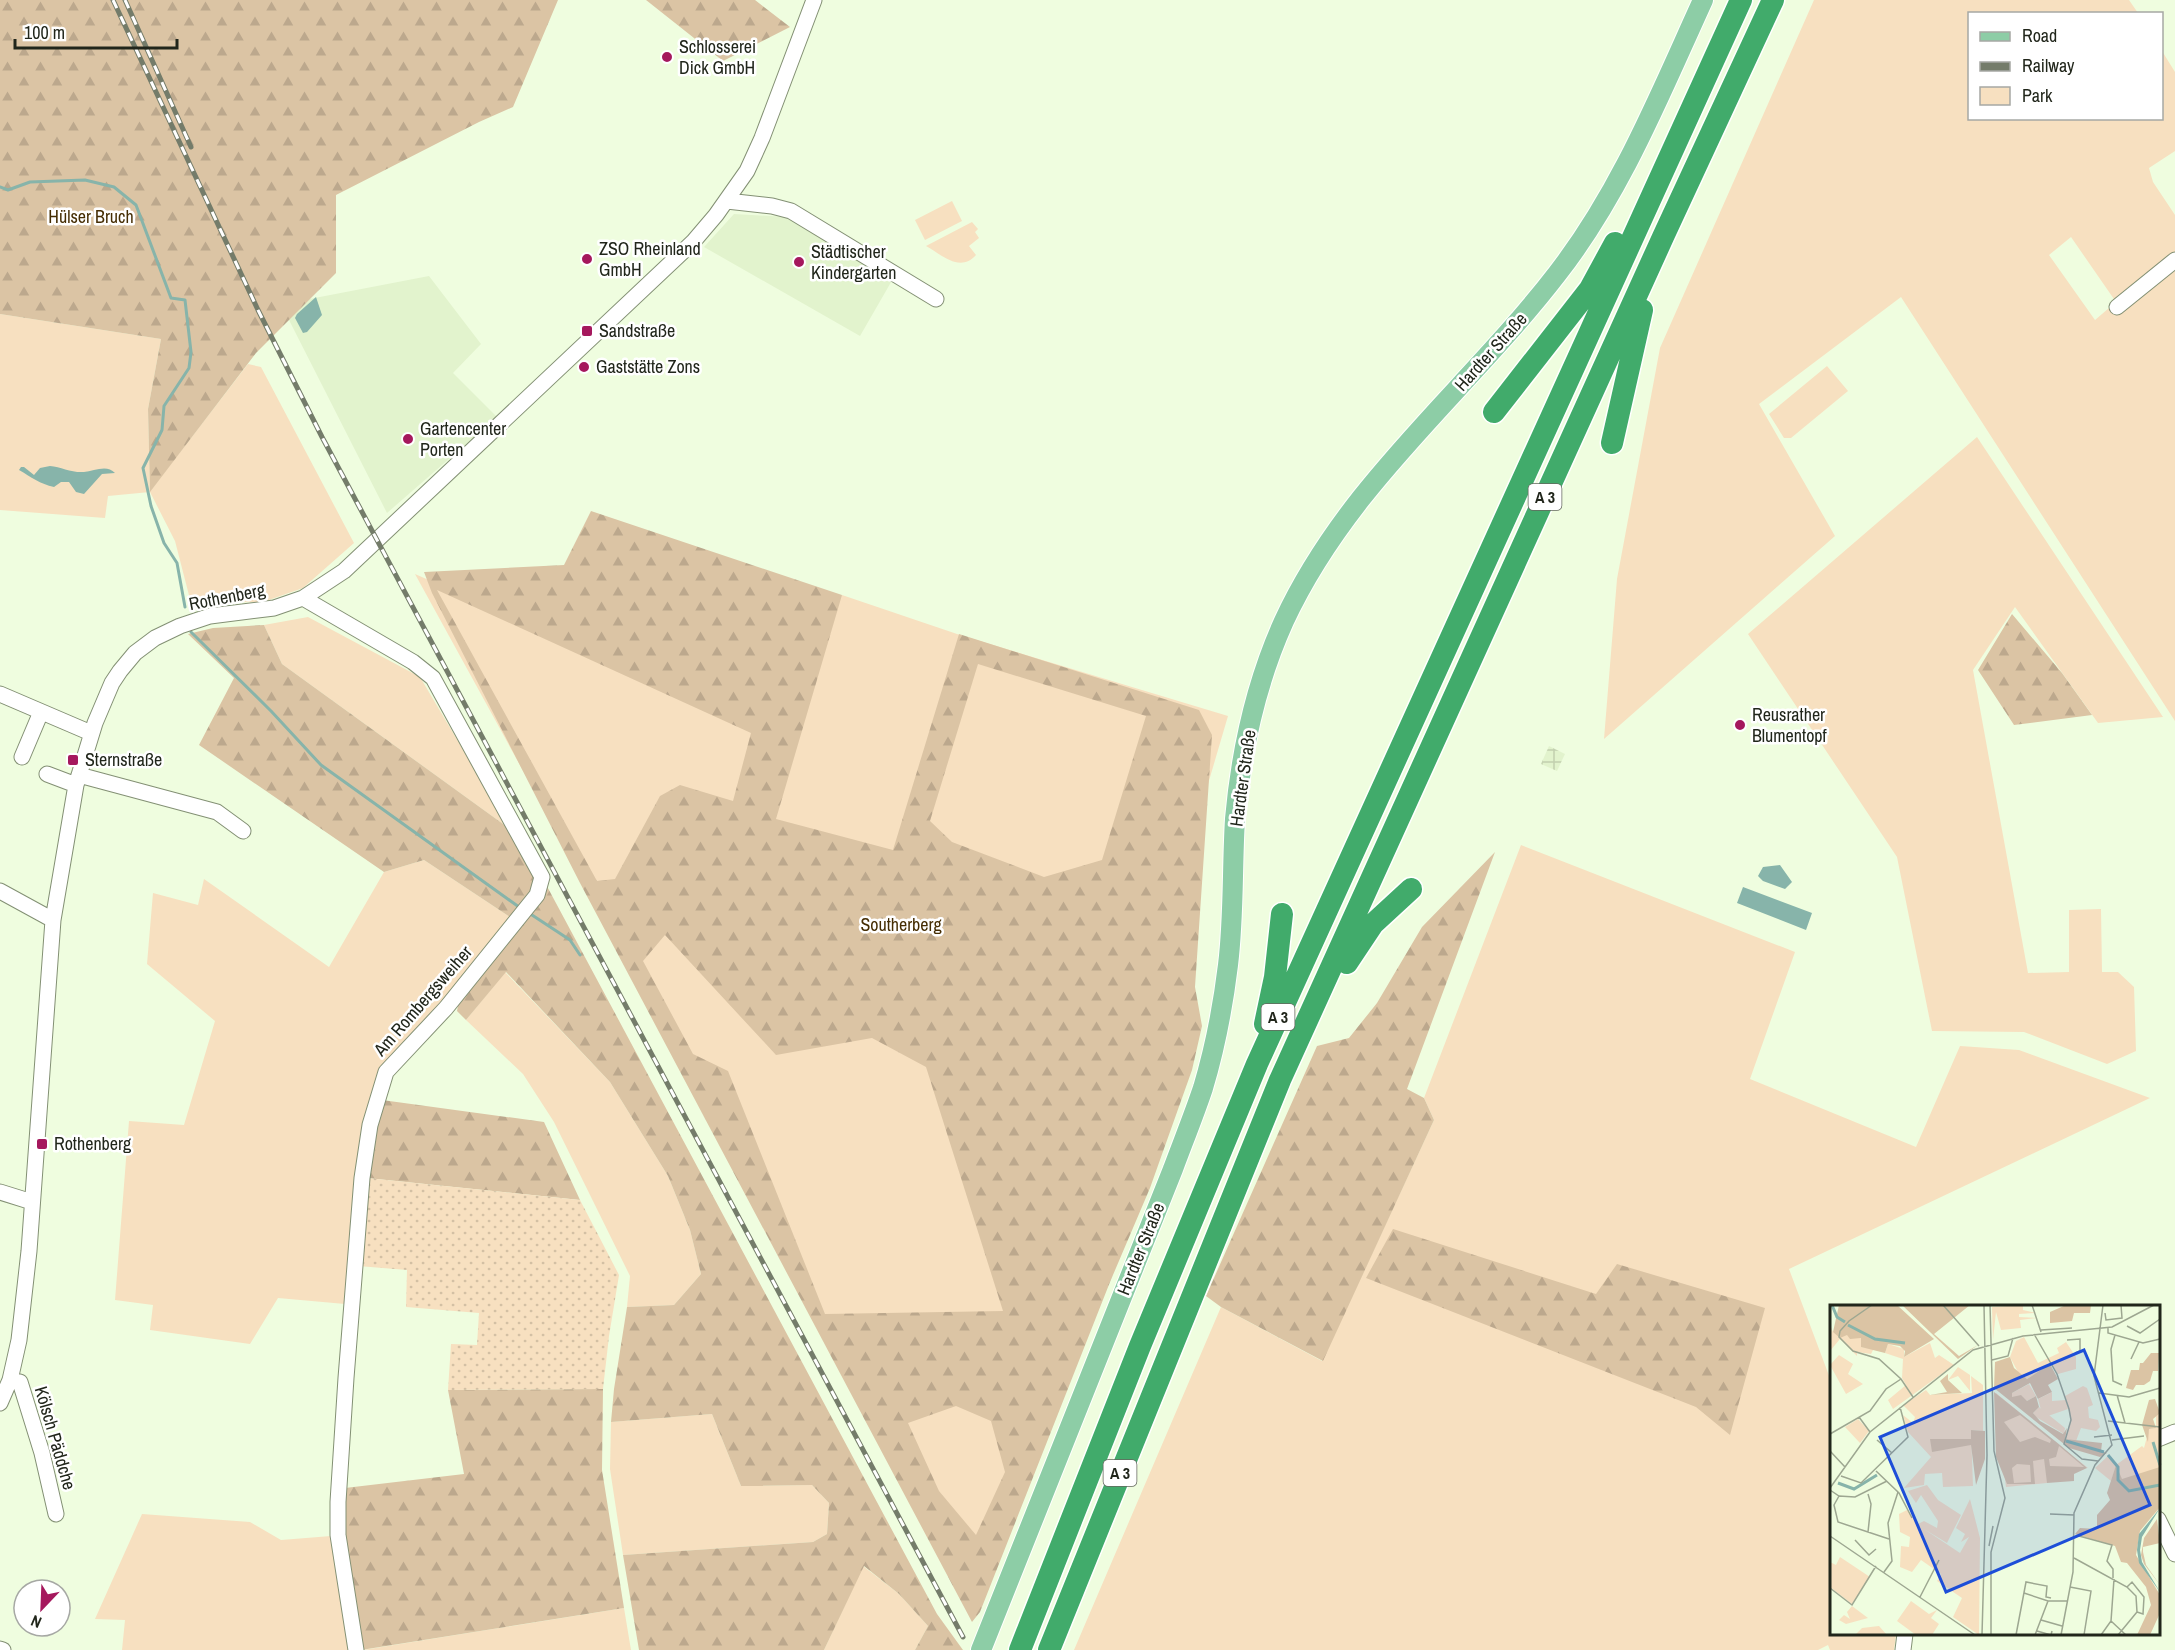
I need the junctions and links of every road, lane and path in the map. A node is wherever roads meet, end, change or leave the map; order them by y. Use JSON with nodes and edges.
{"nodes":[{"id":1,"x":814,"y":0,"type":"edge"},
{"id":2,"x":1703,"y":0,"type":"edge"},
{"id":3,"x":1741,"y":0,"type":"edge"},
{"id":4,"x":1773,"y":0,"type":"edge"},
{"id":5,"x":1655,"y":190,"type":"junction"},
{"id":6,"x":727,"y":201,"type":"junction"},
{"id":7,"x":1663,"y":237,"type":"junction"},
{"id":8,"x":2175,"y":260,"type":"edge"},
{"id":9,"x":936,"y":299,"type":"dead end"},
{"id":10,"x":2117,"y":307,"type":"dead end"},
{"id":11,"x":1494,"y":412,"type":"dead end"},
{"id":12,"x":1612,"y":443,"type":"dead end"},
{"id":13,"x":303,"y":598,"type":"junction"},
{"id":14,"x":0,"y":694,"type":"edge"},
{"id":15,"x":41,"y":712,"type":"junction"},
{"id":16,"x":90,"y":733,"type":"junction"},
{"id":17,"x":22,"y":757,"type":"dead end"},
{"id":18,"x":47,"y":774,"type":"dead end"},
{"id":19,"x":77,"y":780,"type":"junction"},
{"id":20,"x":243,"y":831,"type":"dead end"},
{"id":21,"x":1411,"y":890,"type":"dead end"},
{"id":22,"x":0,"y":891,"type":"edge"},
{"id":23,"x":1282,"y":914,"type":"dead end"},
{"id":24,"x":53,"y":920,"type":"junction"},
{"id":25,"x":1319,"y":996,"type":"junction"},
{"id":26,"x":1257,"y":1064,"type":"junction"},
{"id":27,"x":0,"y":1192,"type":"edge"},
{"id":28,"x":32,"y":1202,"type":"junction"},
{"id":29,"x":10,"y":1380,"type":"junction"},
{"id":30,"x":0,"y":1403,"type":"edge"},
{"id":31,"x":2175,"y":1432,"type":"edge"},
{"id":32,"x":2160,"y":1438,"type":"edge"},
{"id":33,"x":56,"y":1514,"type":"dead end"},
{"id":34,"x":2160,"y":1523,"type":"edge"},
{"id":35,"x":2175,"y":1554,"type":"edge"},
{"id":36,"x":1905,"y":1635,"type":"edge"},
{"id":37,"x":356,"y":1650,"type":"edge"},
{"id":38,"x":981,"y":1650,"type":"edge"},
{"id":39,"x":1020,"y":1650,"type":"edge"},
{"id":40,"x":1049,"y":1650,"type":"edge"},
{"id":41,"x":1903,"y":1650,"type":"edge"}],
"edges":[{"from":1,"to":6,"type":"street"},
{"from":2,"to":38,"type":"main road","name":"Hardter Straße"},
{"from":3,"to":5,"type":"highway","number":"A 3"},
{"from":4,"to":7,"type":"highway","number":"A 3"},
{"from":5,"to":11,"type":"highway"},
{"from":5,"to":26,"type":"highway","number":"A 3"},
{"from":6,"to":9,"type":"street"},
{"from":6,"to":13,"type":"street","name":"Rothenberg"},
{"from":7,"to":12,"type":"highway"},
{"from":7,"to":25,"type":"highway","number":"A 3"},
{"from":8,"to":10,"type":"street"},
{"from":13,"to":16,"type":"street","name":"Rothenberg"},
{"from":13,"to":37,"type":"street","name":"Am Rombergsweiher"},
{"from":14,"to":15,"type":"street"},
{"from":15,"to":16,"type":"street"},
{"from":15,"to":17,"type":"street"},
{"from":16,"to":19,"type":"street","name":"Rothenberg"},
{"from":18,"to":19,"type":"street"},
{"from":19,"to":20,"type":"street"},
{"from":19,"to":24,"type":"street","name":"Rothenberg"},
{"from":21,"to":25,"type":"highway"},
{"from":22,"to":24,"type":"street"},
{"from":23,"to":26,"type":"highway"},
{"from":24,"to":28,"type":"street","name":"Rothenberg"},
{"from":25,"to":40,"type":"highway","number":"A 3"},
{"from":26,"to":39,"type":"highway","number":"A 3"},
{"from":27,"to":28,"type":"street"},
{"from":28,"to":29,"type":"street","name":"Rothenberg"},
{"from":29,"to":30,"type":"street","name":"Rothenberg"},
{"from":29,"to":33,"type":"street","name":"Kölsch Päddche"},
{"from":31,"to":32,"type":"street"},
{"from":34,"to":35,"type":"street"},
{"from":36,"to":41,"type":"street"}]}
